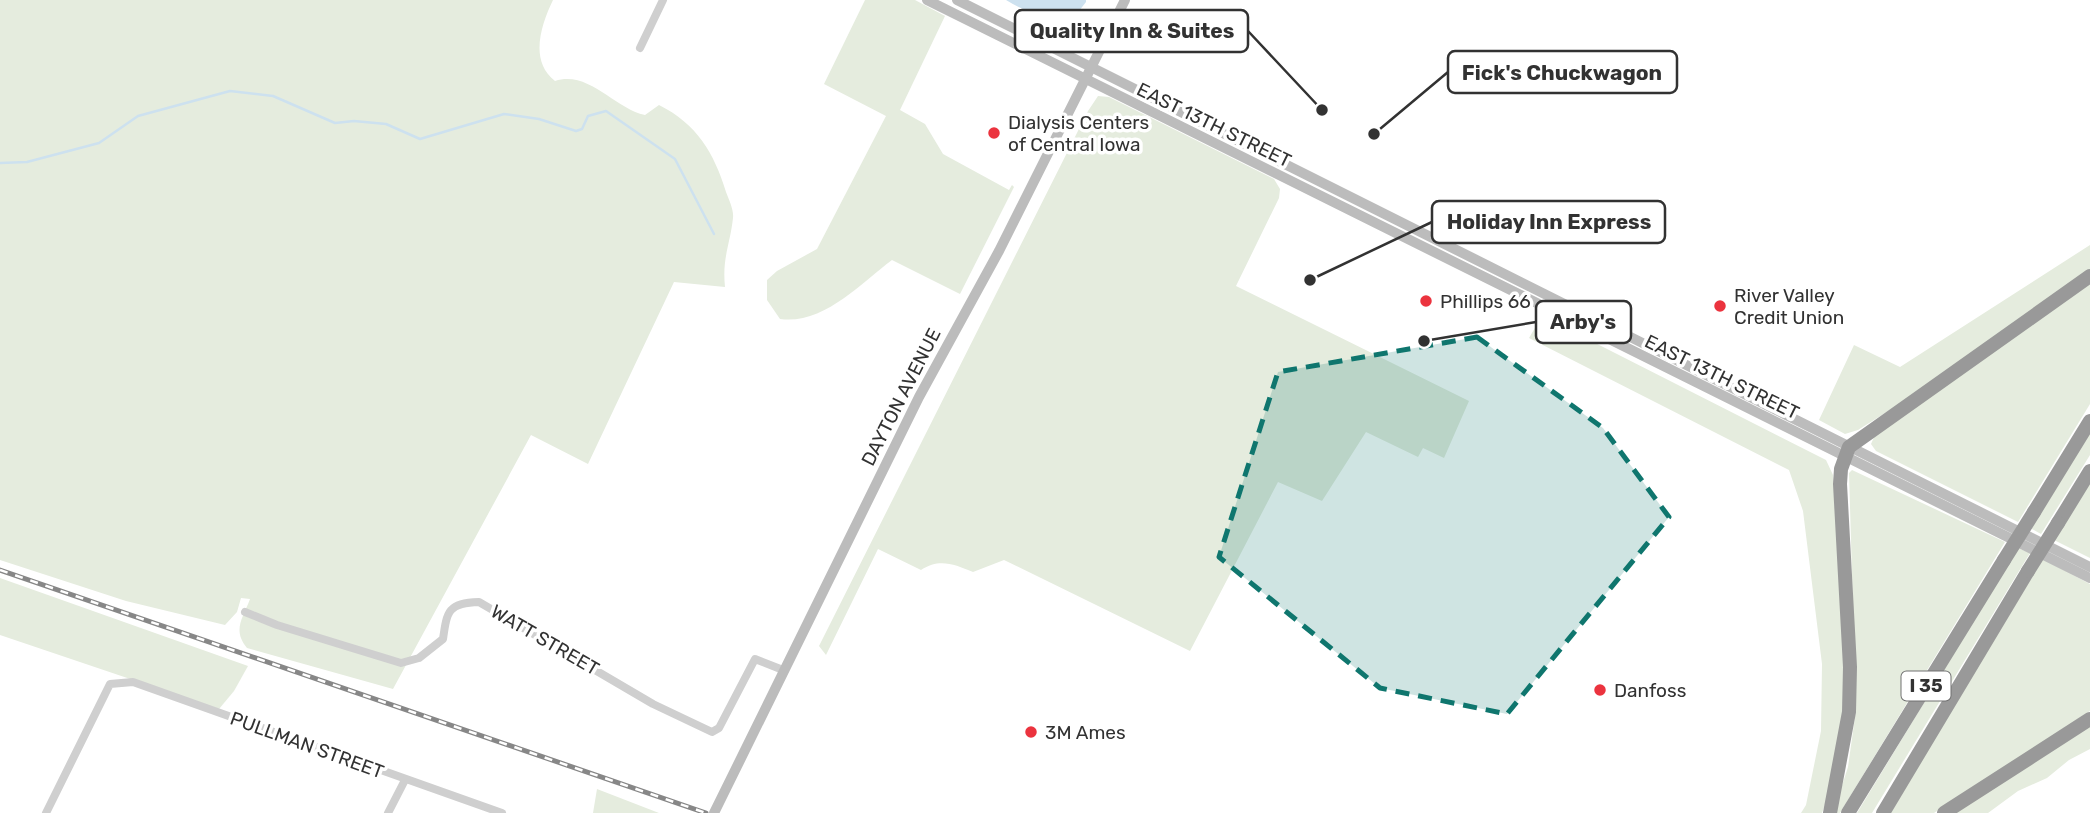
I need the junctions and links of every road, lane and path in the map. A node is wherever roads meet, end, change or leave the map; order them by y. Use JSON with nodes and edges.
{"nodes":[{"id":1,"x":663,"y":0,"type":"edge"},
{"id":2,"x":927,"y":0,"type":"edge"},
{"id":3,"x":957,"y":0,"type":"edge"},
{"id":4,"x":1125,"y":0,"type":"edge"},
{"id":5,"x":640,"y":48,"type":"dead end"},
{"id":6,"x":1091,"y":67,"type":"junction"},
{"id":7,"x":1085,"y":80,"type":"junction"},
{"id":8,"x":2090,"y":276,"type":"edge"},
{"id":9,"x":2090,"y":421,"type":"edge"},
{"id":10,"x":1847,"y":451,"type":"junction"},
{"id":11,"x":2090,"y":471,"type":"edge"},
{"id":12,"x":2090,"y":567,"type":"edge"},
{"id":13,"x":2090,"y":578,"type":"edge"},
{"id":14,"x":246,"y":612,"type":"dead end"},
{"id":15,"x":783,"y":670,"type":"junction"},
{"id":16,"x":2090,"y":719,"type":"edge"},
{"id":17,"x":405,"y":780,"type":"junction"},
{"id":18,"x":46,"y":813,"type":"edge"},
{"id":19,"x":388,"y":813,"type":"edge"},
{"id":20,"x":502,"y":813,"type":"edge"},
{"id":21,"x":714,"y":813,"type":"edge"},
{"id":22,"x":1830,"y":813,"type":"edge"},
{"id":23,"x":1848,"y":813,"type":"edge"},
{"id":24,"x":1883,"y":813,"type":"edge"},
{"id":25,"x":1944,"y":813,"type":"edge"}],
"edges":[{"from":1,"to":5,"type":"street"},
{"from":2,"to":7,"type":"main road","name":"EAST 13TH STREET"},
{"from":3,"to":6,"type":"main road","name":"EAST 13TH STREET"},
{"from":4,"to":6,"type":"main road","name":"DAYTON AVENUE"},
{"from":6,"to":7,"type":"main road","name":"DAYTON AVENUE"},
{"from":6,"to":10,"type":"main road","name":"EAST 13TH STREET"},
{"from":7,"to":10,"type":"main road","name":"EAST 13TH STREET"},
{"from":7,"to":15,"type":"main road","name":"DAYTON AVENUE"},
{"from":8,"to":10,"type":"highway"},
{"from":9,"to":23,"type":"highway","number":"I 35","bridge":true},
{"from":10,"to":12,"type":"main road","name":"EAST 13TH STREET"},
{"from":10,"to":13,"type":"main road","name":"EAST 13TH STREET"},
{"from":10,"to":22,"type":"highway"},
{"from":11,"to":24,"type":"highway","number":"I 35","bridge":true},
{"from":14,"to":15,"type":"street","name":"WATT STREET"},
{"from":15,"to":21,"type":"main road","name":"DAYTON AVENUE"},
{"from":16,"to":25,"type":"highway"},
{"from":17,"to":18,"type":"street","name":"PULLMAN STREET"},
{"from":17,"to":19,"type":"street"},
{"from":17,"to":20,"type":"street","name":"PULLMAN STREET"}]}
